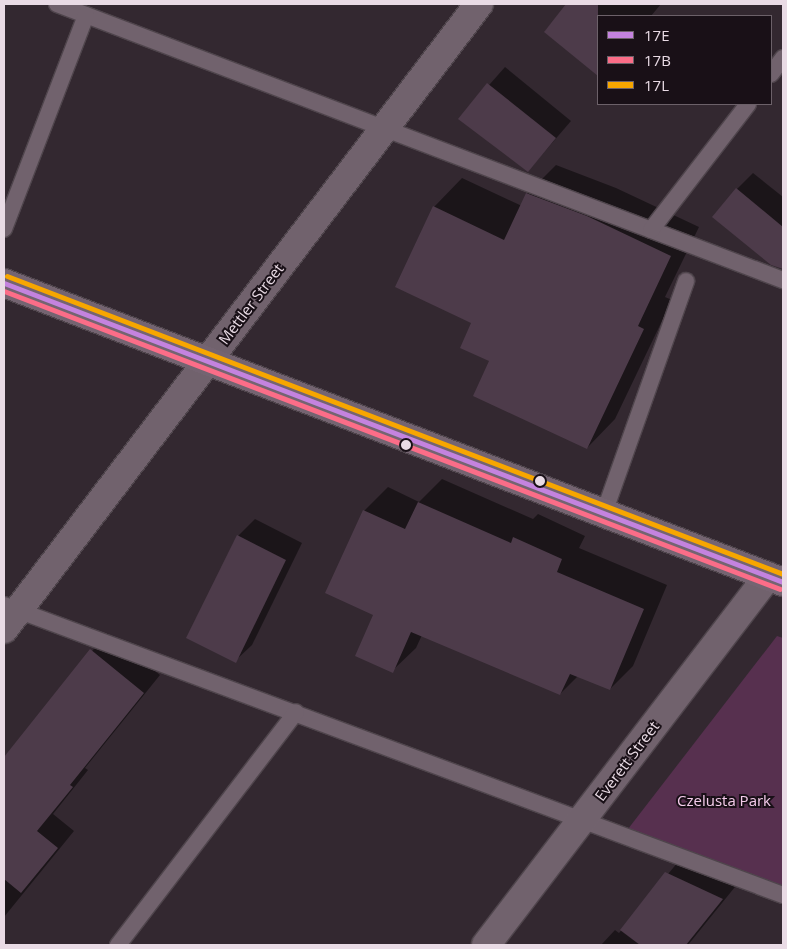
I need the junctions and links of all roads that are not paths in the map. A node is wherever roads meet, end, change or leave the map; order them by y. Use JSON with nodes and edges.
{"nodes":[{"id":1,"x":57,"y":4,"type":"edge"},
{"id":2,"x":479,"y":4,"type":"edge"},
{"id":3,"x":80,"y":10,"type":"edge"},
{"id":4,"x":783,"y":58,"type":"edge"},
{"id":5,"x":772,"y":73,"type":"edge"},
{"id":6,"x":747,"y":105,"type":"edge"},
{"id":7,"x":382,"y":130,"type":"junction"},
{"id":8,"x":4,"y":229,"type":"edge"},
{"id":9,"x":651,"y":230,"type":"junction"},
{"id":10,"x":686,"y":280,"type":"dead end"},
{"id":11,"x":783,"y":280,"type":"edge"},
{"id":12,"x":4,"y":283,"type":"edge"},
{"id":13,"x":208,"y":361,"type":"junction"},
{"id":14,"x":604,"y":513,"type":"junction"},
{"id":15,"x":776,"y":579,"type":"edge"},
{"id":16,"x":8,"y":615,"type":"edge"},
{"id":17,"x":296,"y":712,"type":"junction"},
{"id":18,"x":582,"y":821,"type":"junction"},
{"id":19,"x":783,"y":895,"type":"edge"},
{"id":20,"x":118,"y":945,"type":"edge"},
{"id":21,"x":486,"y":945,"type":"edge"}],
"edges":[{"from":1,"to":3,"type":"lane"},
{"from":2,"to":7,"type":"street","name":"Mettler Street"},
{"from":3,"to":7,"type":"lane"},
{"from":3,"to":8,"type":"lane"},
{"from":4,"to":5,"type":"lane"},
{"from":6,"to":9,"type":"lane"},
{"from":7,"to":9,"type":"lane"},
{"from":7,"to":13,"type":"street","name":"Mettler Street"},
{"from":9,"to":11,"type":"lane"},
{"from":10,"to":14,"type":"lane"},
{"from":12,"to":13,"type":"main road"},
{"from":13,"to":14,"type":"main road"},
{"from":13,"to":16,"type":"street","name":"Mettler Street"},
{"from":14,"to":15,"type":"main road"},
{"from":15,"to":18,"type":"street","name":"Everett Street"},
{"from":16,"to":17,"type":"lane"},
{"from":17,"to":18,"type":"lane"},
{"from":17,"to":20,"type":"lane"},
{"from":18,"to":19,"type":"lane"},
{"from":18,"to":21,"type":"street","name":"Everett Street"}]}
